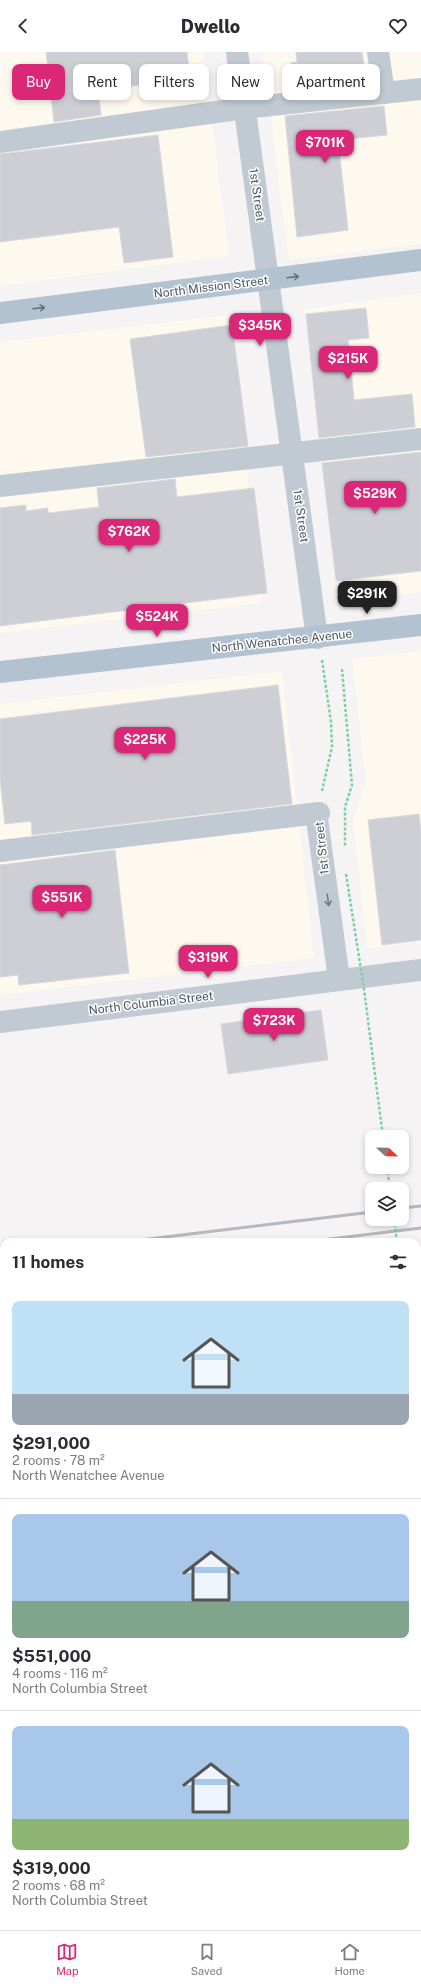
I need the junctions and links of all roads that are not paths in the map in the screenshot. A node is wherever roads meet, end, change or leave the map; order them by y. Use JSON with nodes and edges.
{"nodes":[{"id":1,"x":237,"y":52,"type":"edge"},
{"id":2,"x":378,"y":52,"type":"edge"},
{"id":3,"x":421,"y":89,"type":"edge"},
{"id":4,"x":384,"y":93,"type":"junction"},
{"id":5,"x":245,"y":108,"type":"junction"},
{"id":6,"x":0,"y":142,"type":"edge"},
{"id":7,"x":421,"y":260,"type":"edge"},
{"id":8,"x":268,"y":280,"type":"junction"},
{"id":9,"x":0,"y":313,"type":"edge"},
{"id":10,"x":421,"y":439,"type":"edge"},
{"id":11,"x":292,"y":454,"type":"junction"},
{"id":12,"x":0,"y":486,"type":"edge"},
{"id":13,"x":421,"y":625,"type":"edge"},
{"id":14,"x":317,"y":638,"type":"junction"},
{"id":15,"x":0,"y":672,"type":"edge"},
{"id":16,"x":0,"y":851,"type":"edge"},
{"id":17,"x":421,"y":970,"type":"edge"},
{"id":18,"x":339,"y":979,"type":"junction"},
{"id":19,"x":0,"y":1022,"type":"edge"}],
"edges":[{"from":1,"to":5,"type":"street","name":"1st Street"},
{"from":2,"to":4,"type":"street"},
{"from":3,"to":4,"type":"street"},
{"from":4,"to":5,"type":"street"},
{"from":5,"to":6,"type":"street"},
{"from":5,"to":8,"type":"street","name":"1st Street"},
{"from":8,"to":7,"type":"main road","name":"North Mission Street","one_way":true},
{"from":9,"to":8,"type":"main road","name":"North Mission Street","one_way":true},
{"from":8,"to":11,"type":"street","name":"1st Street"},
{"from":10,"to":11,"type":"street"},
{"from":11,"to":12,"type":"street"},
{"from":11,"to":14,"type":"street","name":"1st Street"},
{"from":13,"to":14,"type":"main road","name":"North Wenatchee Avenue"},
{"from":14,"to":15,"type":"main road","name":"North Wenatchee Avenue"},
{"from":16,"to":18,"type":"street","name":"1st Street","one_way":true},
{"from":17,"to":18,"type":"street","name":"North Columbia Street"},
{"from":18,"to":19,"type":"street","name":"North Columbia Street"}]}
